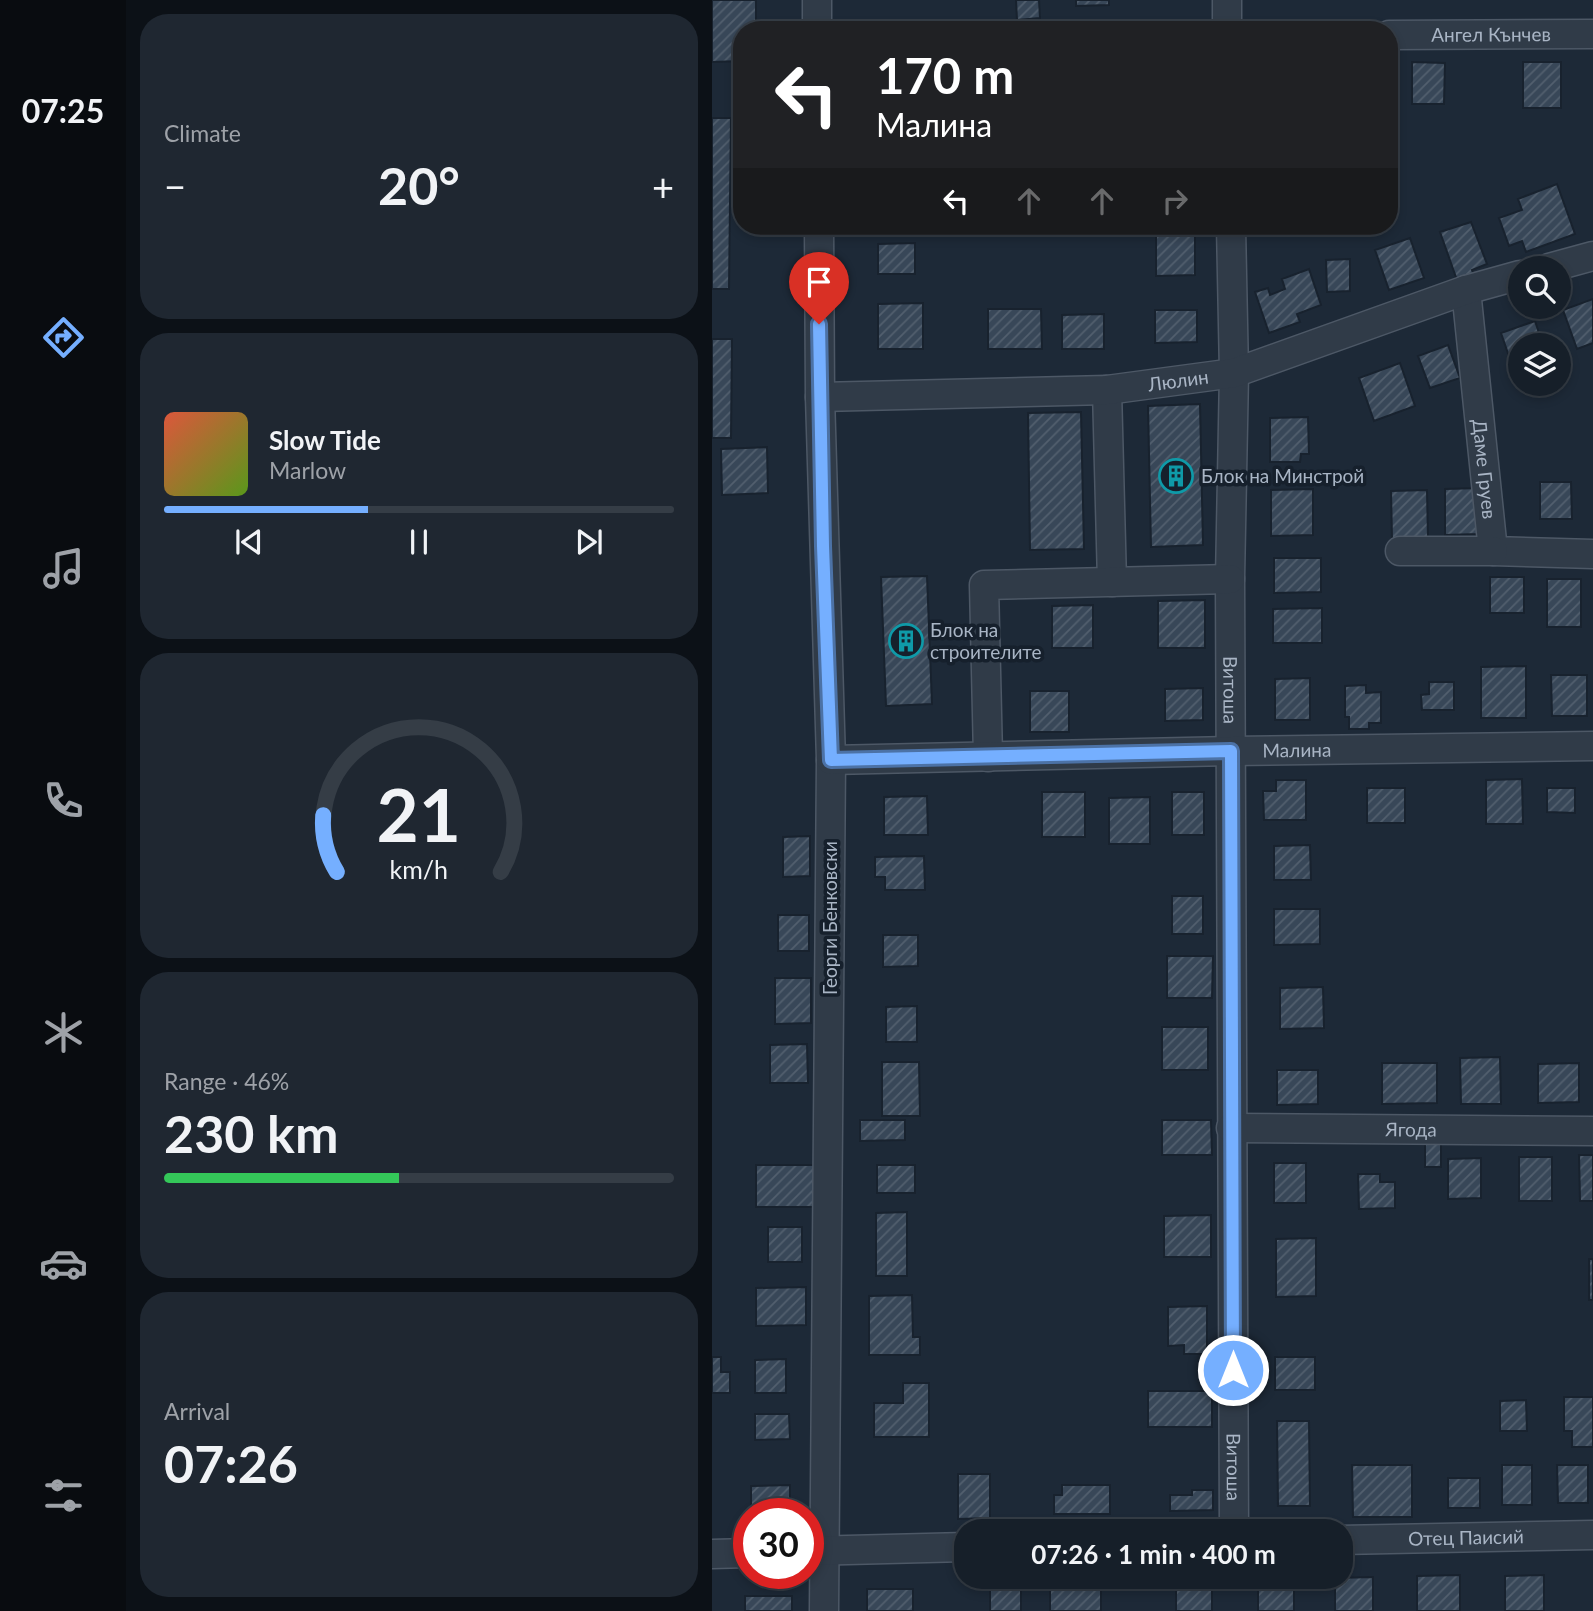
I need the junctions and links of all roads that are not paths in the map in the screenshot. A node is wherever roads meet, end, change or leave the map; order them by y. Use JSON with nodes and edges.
{"nodes":[{"id":1,"x":817,"y":0,"type":"edge"},
{"id":2,"x":1227,"y":0,"type":"edge"},
{"id":3,"x":817,"y":21,"type":"edge"},
{"id":4,"x":1228,"y":21,"type":"edge"},
{"id":5,"x":1593,"y":34,"type":"edge"},
{"id":6,"x":1398,"y":35,"type":"edge"},
{"id":7,"x":819,"y":235,"type":"edge"},
{"id":8,"x":1231,"y":235,"type":"edge"},
{"id":9,"x":1593,"y":256,"type":"edge"},
{"id":10,"x":1571,"y":262,"type":"edge"},
{"id":11,"x":1508,"y":278,"type":"edge"},
{"id":12,"x":1466,"y":290,"type":"junction"},
{"id":13,"x":1234,"y":373,"type":"junction"},
{"id":14,"x":1107,"y":390,"type":"junction"},
{"id":15,"x":820,"y":397,"type":"junction"},
{"id":16,"x":1400,"y":551,"type":"dead end"},
{"id":17,"x":1493,"y":551,"type":"junction"},
{"id":18,"x":1593,"y":554,"type":"edge"},
{"id":19,"x":1230,"y":579,"type":"junction"},
{"id":20,"x":1112,"y":582,"type":"junction"},
{"id":21,"x":1593,"y":747,"type":"edge"},
{"id":22,"x":1231,"y":751,"type":"junction"},
{"id":23,"x":988,"y":757,"type":"junction"},
{"id":24,"x":831,"y":760,"type":"junction"},
{"id":25,"x":1231,"y":1128,"type":"junction"},
{"id":26,"x":1593,"y":1131,"type":"edge"},
{"id":27,"x":818,"y":1498,"type":"edge"},
{"id":28,"x":1234,"y":1519,"type":"edge"},
{"id":29,"x":1593,"y":1535,"type":"edge"},
{"id":30,"x":1353,"y":1539,"type":"edge"},
{"id":31,"x":954,"y":1547,"type":"edge"},
{"id":32,"x":824,"y":1550,"type":"edge"},
{"id":33,"x":733,"y":1553,"type":"edge"},
{"id":34,"x":712,"y":1554,"type":"edge"},
{"id":35,"x":821,"y":1589,"type":"edge"},
{"id":36,"x":824,"y":1611,"type":"edge"}],
"edges":[{"from":1,"to":3,"type":"street"},
{"from":2,"to":4,"type":"street"},
{"from":5,"to":6,"type":"street","name":"Ангел Кънчев"},
{"from":7,"to":15,"type":"street","name":"Георги Бенковски"},
{"from":8,"to":13,"type":"street","name":"Витоша"},
{"from":9,"to":10,"type":"street"},
{"from":11,"to":12,"type":"street","name":"Люлин"},
{"from":12,"to":13,"type":"street","name":"Люлин"},
{"from":12,"to":17,"type":"street","name":"Даме Груев"},
{"from":13,"to":14,"type":"street","name":"Люлин"},
{"from":13,"to":19,"type":"street","name":"Витоша"},
{"from":14,"to":15,"type":"street","name":"Люлин"},
{"from":14,"to":20,"type":"street"},
{"from":15,"to":24,"type":"street","name":"Георги Бенковски"},
{"from":16,"to":17,"type":"street"},
{"from":17,"to":18,"type":"street"},
{"from":19,"to":20,"type":"street"},
{"from":19,"to":22,"type":"street","name":"Витоша"},
{"from":20,"to":23,"type":"street"},
{"from":21,"to":22,"type":"street","name":"Малина"},
{"from":22,"to":23,"type":"street","name":"Малина"},
{"from":22,"to":25,"type":"street","name":"Витоша"},
{"from":23,"to":24,"type":"street","name":"Малина"},
{"from":24,"to":27,"type":"street","name":"Георги Бенковски"},
{"from":25,"to":26,"type":"street","name":"Ягода"},
{"from":25,"to":28,"type":"street","name":"Витоша"},
{"from":29,"to":30,"type":"street","name":"Отец Паисий"},
{"from":31,"to":32,"type":"street"},
{"from":33,"to":34,"type":"street"},
{"from":35,"to":36,"type":"street","name":"Георги Бенковски"}]}
